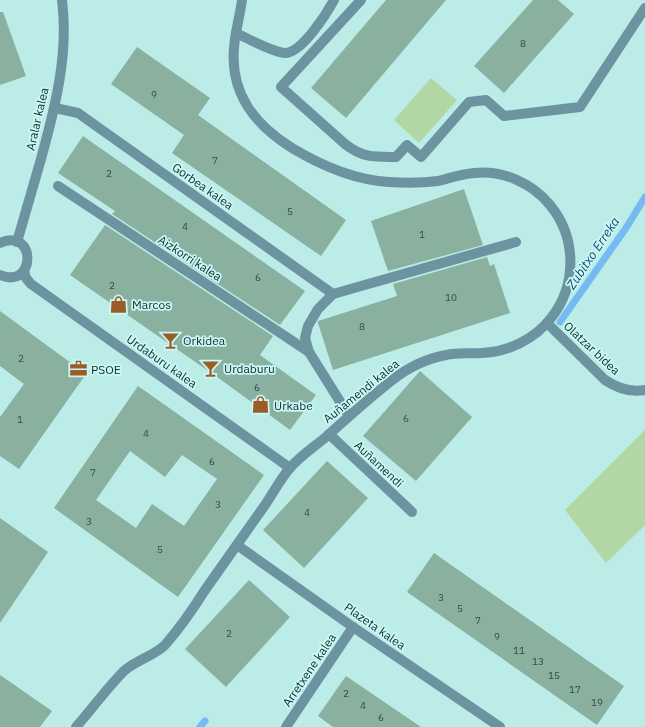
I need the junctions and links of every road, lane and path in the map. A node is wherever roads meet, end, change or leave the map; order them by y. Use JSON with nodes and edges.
{"nodes":[{"id":1,"x":62,"y":0,"type":"edge"},
{"id":2,"x":242,"y":0,"type":"edge"},
{"id":3,"x":334,"y":0,"type":"edge"},
{"id":4,"x":361,"y":0,"type":"edge"},
{"id":5,"x":645,"y":8,"type":"edge"},
{"id":6,"x":236,"y":33,"type":"junction"},
{"id":7,"x":55,"y":108,"type":"junction"},
{"id":8,"x":58,"y":186,"type":"dead end"},
{"id":9,"x":17,"y":242,"type":"junction"},
{"id":10,"x":516,"y":242,"type":"dead end"},
{"id":11,"x":0,"y":243,"type":"edge"},
{"id":12,"x":24,"y":271,"type":"junction"},
{"id":13,"x":0,"y":275,"type":"edge"},
{"id":14,"x":333,"y":294,"type":"junction"},
{"id":15,"x":547,"y":323,"type":"junction"},
{"id":16,"x":309,"y":352,"type":"junction"},
{"id":17,"x":645,"y":390,"type":"edge"},
{"id":18,"x":350,"y":416,"type":"junction"},
{"id":19,"x":329,"y":434,"type":"junction"},
{"id":20,"x":290,"y":468,"type":"junction"},
{"id":21,"x":412,"y":512,"type":"dead end"},
{"id":22,"x":237,"y":545,"type":"junction"},
{"id":23,"x":353,"y":627,"type":"junction"},
{"id":24,"x":76,"y":727,"type":"edge"},
{"id":25,"x":286,"y":727,"type":"edge"},
{"id":26,"x":500,"y":727,"type":"edge"}],
"edges":[{"from":1,"to":7,"type":"street","name":"Aralar kalea"},
{"from":2,"to":6,"type":"street","name":"Auñamendi kalea"},
{"from":3,"to":6,"type":"street"},
{"from":4,"to":5,"type":"street"},
{"from":6,"to":15,"type":"street","name":"Auñamendi kalea"},
{"from":7,"to":9,"type":"street","name":"Aralar kalea"},
{"from":7,"to":14,"type":"street","name":"Gorbea kalea"},
{"from":8,"to":16,"type":"street","name":"Aizkorri kalea"},
{"from":9,"to":11,"type":"street"},
{"from":9,"to":12,"type":"street"},
{"from":10,"to":14,"type":"street"},
{"from":12,"to":13,"type":"street"},
{"from":12,"to":20,"type":"street","name":"Urdaburu kalea"},
{"from":14,"to":16,"type":"street"},
{"from":15,"to":17,"type":"street","name":"Olatzar bidea"},
{"from":15,"to":18,"type":"street","name":"Auñamendi kalea"},
{"from":16,"to":18,"type":"street"},
{"from":18,"to":19,"type":"street","name":"Auñamendi kalea"},
{"from":19,"to":20,"type":"street","name":"Auñamendi kalea"},
{"from":19,"to":21,"type":"street","name":"Auñamendi"},
{"from":20,"to":22,"type":"street","name":"Auñamendi kalea"},
{"from":22,"to":23,"type":"street","name":"Plazeta kalea"},
{"from":22,"to":24,"type":"street","name":"Auñamendi kalea"},
{"from":23,"to":25,"type":"street","name":"Arretxene kalea"},
{"from":23,"to":26,"type":"street","name":"Plazeta kalea"}]}
